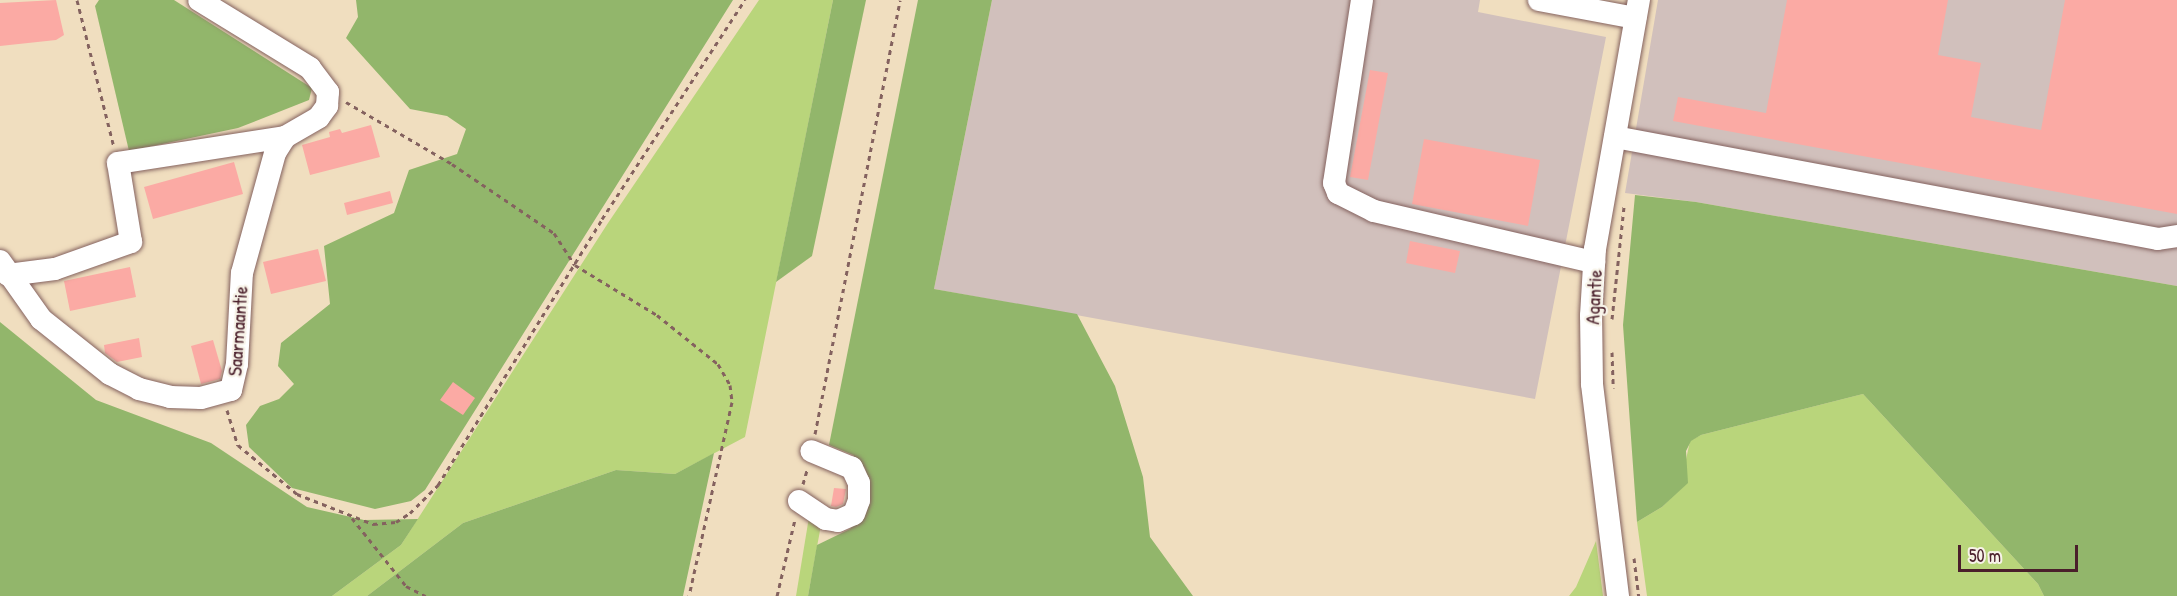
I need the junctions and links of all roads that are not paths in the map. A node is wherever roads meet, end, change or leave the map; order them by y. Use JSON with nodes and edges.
{"nodes":[{"id":1,"x":199,"y":0,"type":"edge"},
{"id":2,"x":1362,"y":0,"type":"edge"},
{"id":3,"x":1539,"y":0,"type":"edge"},
{"id":4,"x":1637,"y":9,"type":"edge"},
{"id":5,"x":285,"y":137,"type":"junction"},
{"id":6,"x":1615,"y":137,"type":"junction"},
{"id":7,"x":2177,"y":236,"type":"edge"},
{"id":8,"x":1594,"y":262,"type":"junction"},
{"id":9,"x":4,"y":268,"type":"edge"},
{"id":10,"x":811,"y":451,"type":"road end"},
{"id":11,"x":799,"y":501,"type":"road end"},
{"id":12,"x":1618,"y":596,"type":"edge"}],
"edges":[{"from":1,"to":5,"type":"street"},
{"from":2,"to":8,"type":"street"},
{"from":3,"to":4,"type":"street"},
{"from":4,"to":6,"type":"street","name":"Agantie"},
{"from":5,"to":9,"type":"street"},
{"from":5,"to":9,"type":"street","name":"Saarmaantie"},
{"from":6,"to":7,"type":"street"},
{"from":6,"to":8,"type":"street","name":"Agantie"},
{"from":8,"to":12,"type":"street","name":"Agantie"},
{"from":10,"to":11,"type":"street"}]}
